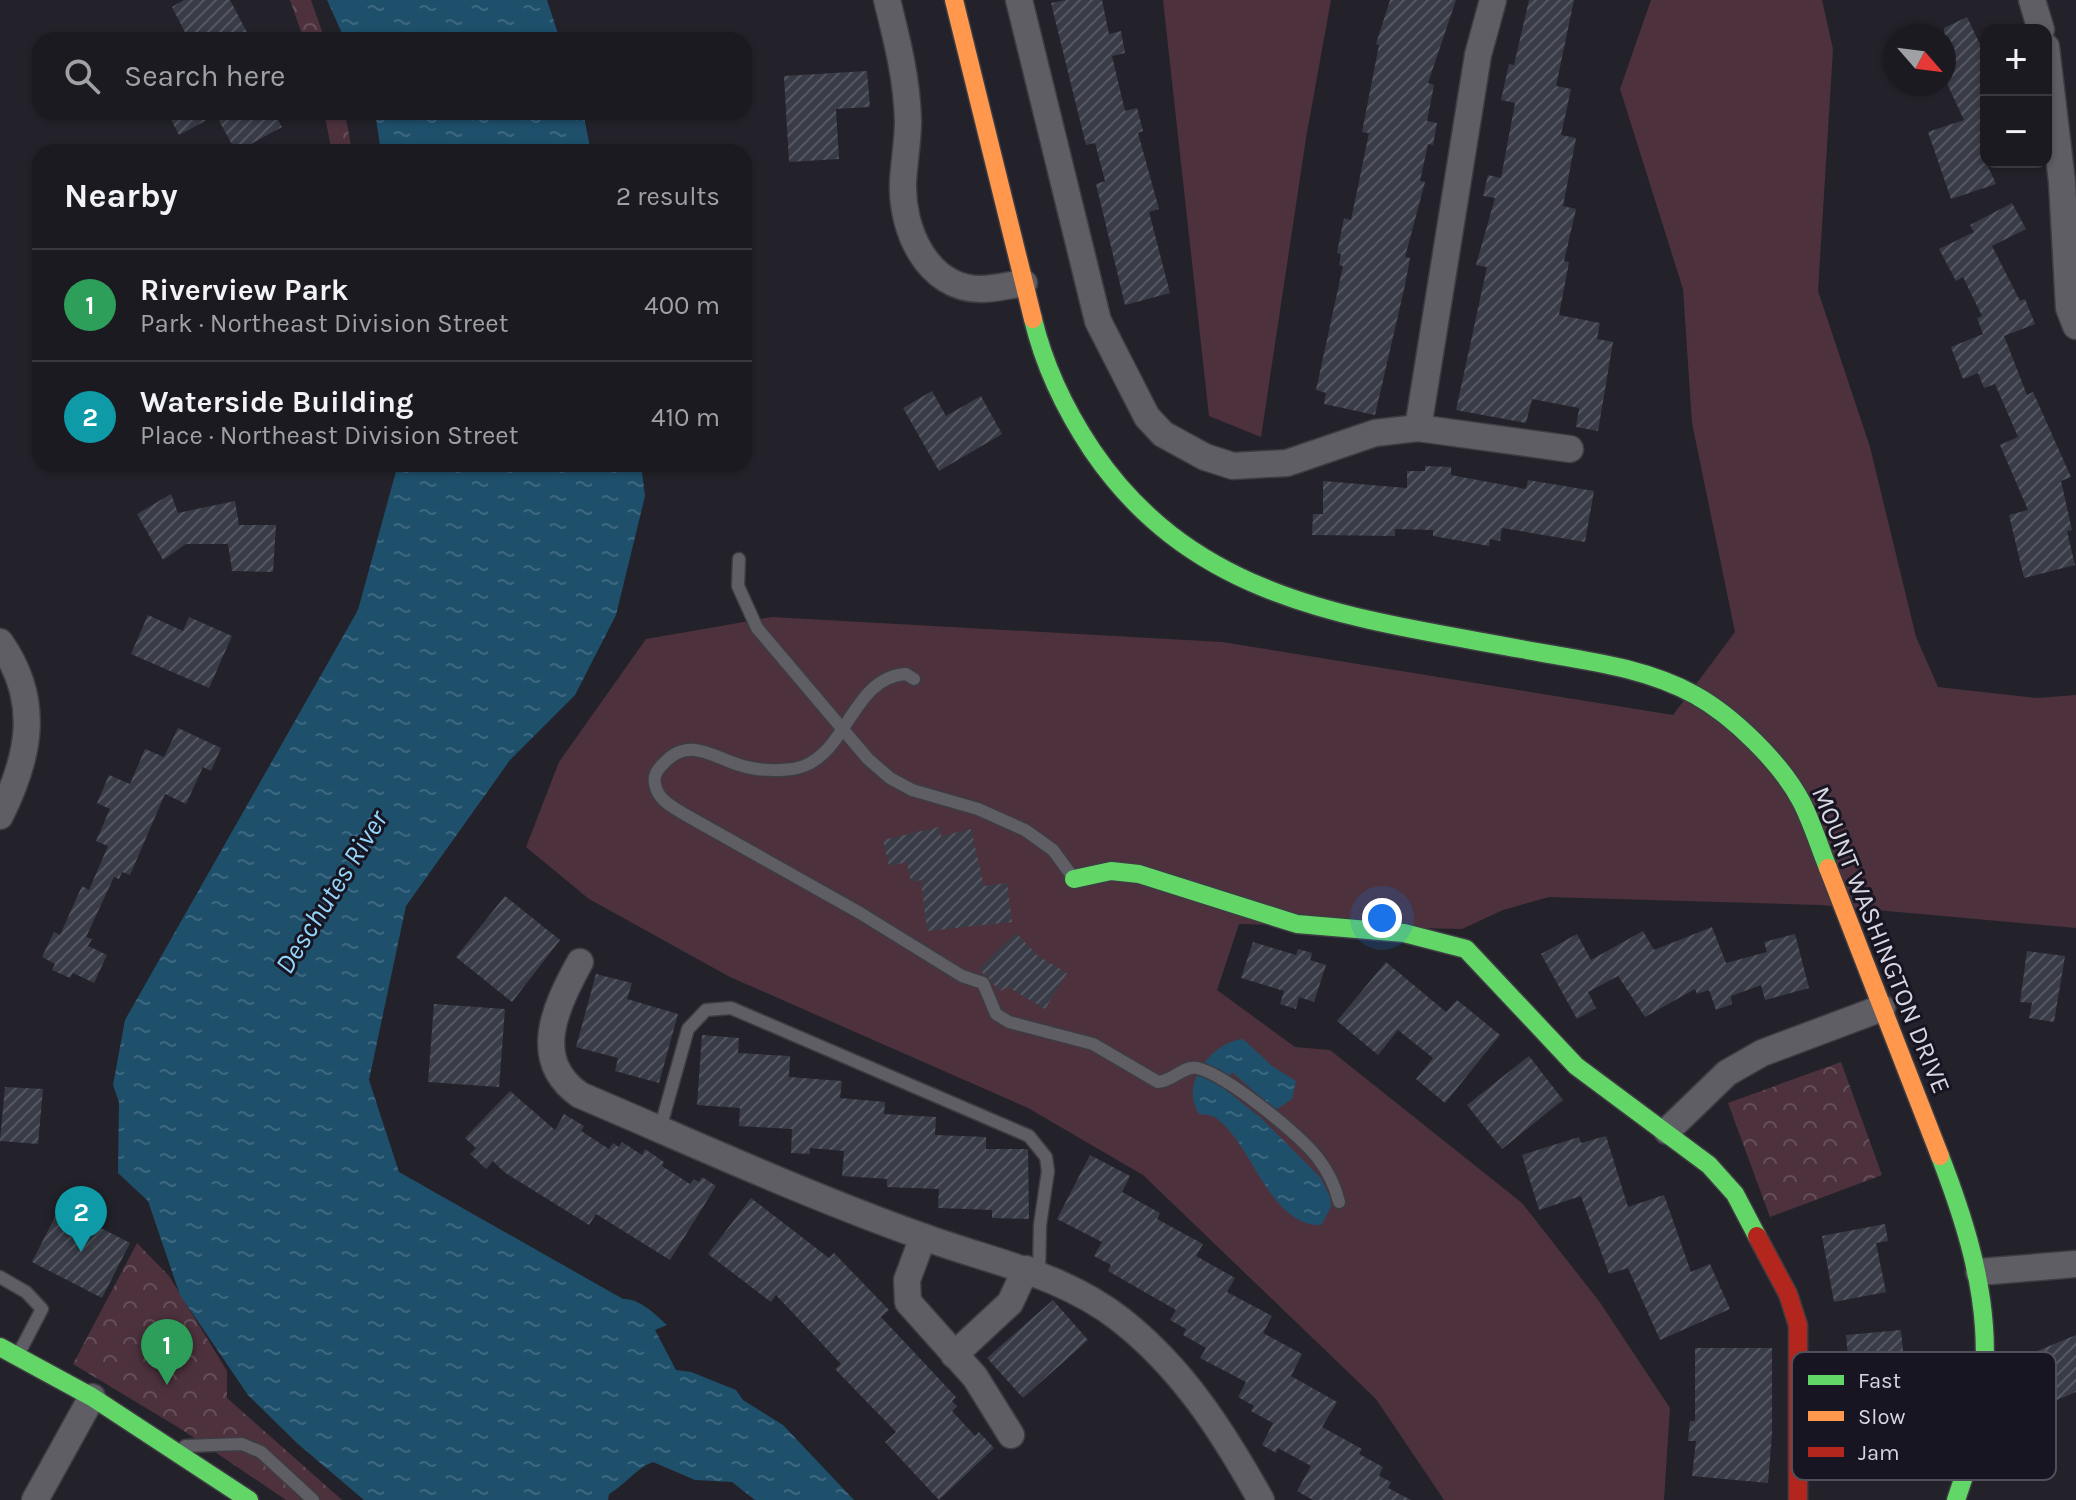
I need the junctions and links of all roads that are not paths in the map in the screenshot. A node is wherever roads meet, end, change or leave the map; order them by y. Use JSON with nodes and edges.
{"nodes":[{"id":1,"x":887,"y":0,"type":"edge"},
{"id":2,"x":954,"y":0,"type":"edge"},
{"id":3,"x":1019,"y":0,"type":"edge"},
{"id":4,"x":1493,"y":0,"type":"edge"},
{"id":5,"x":2032,"y":0,"type":"edge"},
{"id":6,"x":2039,"y":24,"type":"edge"},
{"id":7,"x":2052,"y":82,"type":"edge"},
{"id":8,"x":2069,"y":182,"type":"edge"},
{"id":9,"x":1024,"y":283,"type":"junction"},
{"id":10,"x":2076,"y":326,"type":"edge"},
{"id":11,"x":1418,"y":428,"type":"junction"},
{"id":12,"x":1570,"y":449,"type":"dead end"},
{"id":13,"x":739,"y":559,"type":"dead end"},
{"id":14,"x":0,"y":642,"type":"edge"},
{"id":15,"x":914,"y":679,"type":"dead end"},
{"id":16,"x":841,"y":728,"type":"junction"},
{"id":17,"x":0,"y":816,"type":"edge"},
{"id":18,"x":1074,"y":879,"type":"joint"},
{"id":19,"x":580,"y":962,"type":"dead end"},
{"id":20,"x":1882,"y":1008,"type":"junction"},
{"id":21,"x":660,"y":1129,"type":"junction"},
{"id":22,"x":1667,"y":1131,"type":"junction"},
{"id":23,"x":1339,"y":1202,"type":"dead end"},
{"id":24,"x":923,"y":1237,"type":"junction"},
{"id":25,"x":2076,"y":1264,"type":"edge"},
{"id":26,"x":1033,"y":1271,"type":"junction"},
{"id":27,"x":1979,"y":1272,"type":"junction"},
{"id":28,"x":0,"y":1277,"type":"edge"},
{"id":29,"x":0,"y":1347,"type":"edge"},
{"id":30,"x":1800,"y":1352,"type":"edge"},
{"id":31,"x":1988,"y":1352,"type":"edge"},
{"id":32,"x":954,"y":1355,"type":"junction"},
{"id":33,"x":17,"y":1356,"type":"junction"},
{"id":34,"x":92,"y":1397,"type":"junction"},
{"id":35,"x":1011,"y":1435,"type":"dead end"},
{"id":36,"x":172,"y":1446,"type":"junction"},
{"id":37,"x":1798,"y":1480,"type":"edge"},
{"id":38,"x":1964,"y":1480,"type":"edge"},
{"id":39,"x":35,"y":1500,"type":"edge"},
{"id":40,"x":249,"y":1500,"type":"edge"},
{"id":41,"x":313,"y":1500,"type":"edge"},
{"id":42,"x":1261,"y":1500,"type":"edge"},
{"id":43,"x":1798,"y":1500,"type":"edge"},
{"id":44,"x":1956,"y":1500,"type":"edge"}],
"edges":[{"from":1,"to":9,"type":"street"},
{"from":2,"to":9,"type":"main road","name":"MOUNT WASHINGTON DRIVE"},
{"from":3,"to":11,"type":"street"},
{"from":4,"to":11,"type":"street"},
{"from":5,"to":6,"type":"street"},
{"from":7,"to":8,"type":"street"},
{"from":8,"to":10,"type":"street"},
{"from":9,"to":20,"type":"main road","name":"MOUNT WASHINGTON DRIVE"},
{"from":11,"to":12,"type":"street"},
{"from":13,"to":16,"type":"lane"},
{"from":14,"to":17,"type":"street"},
{"from":15,"to":16,"type":"lane"},
{"from":16,"to":18,"type":"lane"},
{"from":16,"to":23,"type":"lane"},
{"from":18,"to":22,"type":"main road"},
{"from":19,"to":21,"type":"street"},
{"from":20,"to":22,"type":"street"},
{"from":20,"to":27,"type":"main road","name":"MOUNT WASHINGTON DRIVE"},
{"from":21,"to":24,"type":"street"},
{"from":21,"to":26,"type":"lane"},
{"from":22,"to":30,"type":"main road"},
{"from":24,"to":26,"type":"street"},
{"from":24,"to":32,"type":"street"},
{"from":25,"to":27,"type":"street"},
{"from":26,"to":32,"type":"street"},
{"from":26,"to":42,"type":"street"},
{"from":27,"to":31,"type":"main road","name":"MOUNT WASHINGTON DRIVE"},
{"from":28,"to":33,"type":"lane"},
{"from":29,"to":33,"type":"main road"},
{"from":32,"to":35,"type":"street"},
{"from":33,"to":34,"type":"main road"},
{"from":34,"to":36,"type":"main road"},
{"from":34,"to":39,"type":"street"},
{"from":36,"to":40,"type":"main road"},
{"from":36,"to":41,"type":"lane"},
{"from":37,"to":43,"type":"main road"},
{"from":38,"to":44,"type":"main road","name":"MOUNT WASHINGTON DRIVE"}]}
